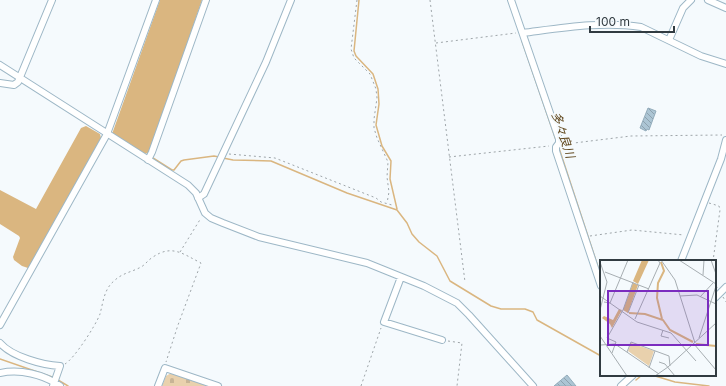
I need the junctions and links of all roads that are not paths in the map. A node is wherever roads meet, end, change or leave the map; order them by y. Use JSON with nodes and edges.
{"nodes":[{"id":1,"x":52,"y":0,"type":"edge"},
{"id":2,"x":156,"y":0,"type":"edge"},
{"id":3,"x":206,"y":0,"type":"edge"},
{"id":4,"x":291,"y":0,"type":"edge"},
{"id":5,"x":511,"y":0,"type":"edge"},
{"id":6,"x":691,"y":0,"type":"edge"},
{"id":7,"x":708,"y":0,"type":"edge"},
{"id":8,"x":726,"y":8,"type":"edge"},
{"id":9,"x":523,"y":33,"type":"junction"},
{"id":10,"x":669,"y":40,"type":"junction"},
{"id":11,"x":726,"y":64,"type":"edge"},
{"id":12,"x":0,"y":65,"type":"edge"},
{"id":13,"x":20,"y":77,"type":"junction"},
{"id":14,"x":0,"y":83,"type":"edge"},
{"id":15,"x":107,"y":134,"type":"junction"},
{"id":16,"x":726,"y":140,"type":"edge"},
{"id":17,"x":148,"y":160,"type":"junction"},
{"id":18,"x":198,"y":198,"type":"junction"},
{"id":19,"x":681,"y":260,"type":"edge"},
{"id":20,"x":401,"y":277,"type":"junction"},
{"id":21,"x":600,"y":283,"type":"edge"},
{"id":22,"x":726,"y":287,"type":"edge"},
{"id":23,"x":717,"y":295,"type":"edge"},
{"id":24,"x":0,"y":325,"type":"edge"},
{"id":25,"x":442,"y":340,"type":"road end"},
{"id":26,"x":0,"y":343,"type":"edge"},
{"id":27,"x":0,"y":373,"type":"edge"},
{"id":28,"x":632,"y":376,"type":"edge"},
{"id":29,"x":53,"y":384,"type":"edge"},
{"id":30,"x":624,"y":385,"type":"edge"},
{"id":31,"x":60,"y":386,"type":"edge"},
{"id":32,"x":158,"y":386,"type":"edge"},
{"id":33,"x":218,"y":386,"type":"edge"},
{"id":34,"x":533,"y":386,"type":"edge"}],
"edges":[{"from":1,"to":13,"type":"street"},
{"from":2,"to":15,"type":"street"},
{"from":3,"to":17,"type":"street"},
{"from":4,"to":18,"type":"street"},
{"from":5,"to":9,"type":"street"},
{"from":6,"to":10,"type":"street"},
{"from":7,"to":8,"type":"street"},
{"from":9,"to":10,"type":"street"},
{"from":9,"to":21,"type":"street"},
{"from":10,"to":11,"type":"street"},
{"from":12,"to":13,"type":"street"},
{"from":13,"to":14,"type":"street"},
{"from":13,"to":15,"type":"street"},
{"from":15,"to":17,"type":"street"},
{"from":15,"to":24,"type":"street"},
{"from":16,"to":19,"type":"street"},
{"from":17,"to":18,"type":"street"},
{"from":18,"to":20,"type":"street"},
{"from":20,"to":25,"type":"street"},
{"from":20,"to":34,"type":"street"},
{"from":22,"to":23,"type":"street"},
{"from":26,"to":29,"type":"street"},
{"from":27,"to":29,"type":"street"},
{"from":28,"to":30,"type":"street"},
{"from":29,"to":31,"type":"street"},
{"from":32,"to":33,"type":"street"}]}
